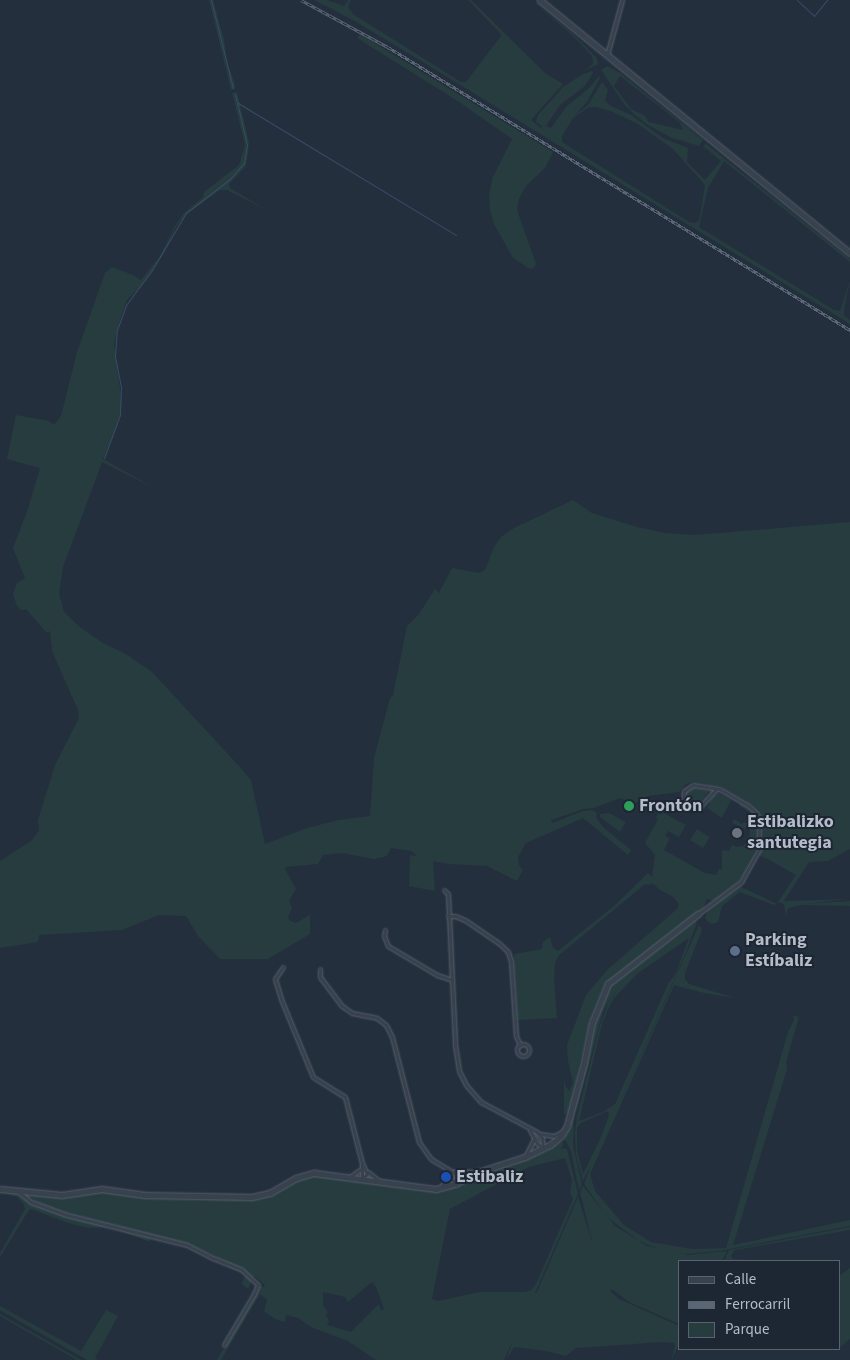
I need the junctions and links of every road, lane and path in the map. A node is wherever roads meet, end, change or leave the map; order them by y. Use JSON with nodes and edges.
{"nodes":[{"id":1,"x":540,"y":0,"type":"edge"},
{"id":2,"x":622,"y":0,"type":"edge"},
{"id":3,"x":607,"y":56,"type":"junction"},
{"id":4,"x":850,"y":253,"type":"edge"},
{"id":5,"x":716,"y":789,"type":"junction"},
{"id":6,"x":444,"y":890,"type":"dead end"},
{"id":7,"x":698,"y":914,"type":"joint"},
{"id":8,"x":448,"y":916,"type":"junction"},
{"id":9,"x":385,"y":930,"type":"dead end"},
{"id":10,"x":283,"y":967,"type":"dead end"},
{"id":11,"x":320,"y":968,"type":"dead end"},
{"id":12,"x":452,"y":980,"type":"junction"},
{"id":13,"x":520,"y":1045,"type":"dead end"},
{"id":14,"x":528,"y":1127,"type":"junction"},
{"id":15,"x":565,"y":1130,"type":"junction"},
{"id":16,"x":536,"y":1132,"type":"junction"},
{"id":17,"x":534,"y":1138,"type":"junction"},
{"id":18,"x":543,"y":1149,"type":"junction"},
{"id":19,"x":524,"y":1157,"type":"junction"},
{"id":20,"x":362,"y":1163,"type":"junction"},
{"id":21,"x":361,"y":1168,"type":"junction"},
{"id":22,"x":446,"y":1169,"type":"junction"},
{"id":23,"x":453,"y":1170,"type":"junction"},
{"id":24,"x":366,"y":1171,"type":"junction"},
{"id":25,"x":479,"y":1172,"type":"junction"},
{"id":26,"x":449,"y":1175,"type":"junction"},
{"id":27,"x":350,"y":1177,"type":"junction"},
{"id":28,"x":362,"y":1179,"type":"junction"},
{"id":29,"x":381,"y":1182,"type":"junction"},
{"id":30,"x":456,"y":1183,"type":"junction"},
{"id":31,"x":439,"y":1188,"type":"junction"},
{"id":32,"x":0,"y":1189,"type":"edge"},
{"id":33,"x":19,"y":1191,"type":"junction"},
{"id":34,"x":224,"y":1344,"type":"dead end"}],
"edges":[{"from":1,"to":3,"type":"street"},
{"from":2,"to":3,"type":"street"},
{"from":3,"to":4,"type":"street"},
{"from":5,"to":5,"type":"street"},
{"from":5,"to":7,"type":"street"},
{"from":6,"to":8,"type":"street"},
{"from":7,"to":15,"type":"street"},
{"from":8,"to":12,"type":"street"},
{"from":8,"to":13,"type":"street"},
{"from":9,"to":12,"type":"street"},
{"from":10,"to":20,"type":"street"},
{"from":11,"to":22,"type":"street"},
{"from":12,"to":14,"type":"street"},
{"from":14,"to":16,"type":"street"},
{"from":14,"to":17,"type":"street"},
{"from":15,"to":16,"type":"street"},
{"from":15,"to":18,"type":"street"},
{"from":16,"to":18,"type":"street"},
{"from":17,"to":18,"type":"street"},
{"from":17,"to":19,"type":"street"},
{"from":18,"to":19,"type":"street"},
{"from":19,"to":25,"type":"street"},
{"from":20,"to":21,"type":"street"},
{"from":20,"to":24,"type":"street"},
{"from":21,"to":27,"type":"street"},
{"from":21,"to":28,"type":"street"},
{"from":22,"to":23,"type":"street"},
{"from":22,"to":26,"type":"street"},
{"from":23,"to":25,"type":"street"},
{"from":23,"to":30,"type":"street"},
{"from":24,"to":28,"type":"street"},
{"from":24,"to":29,"type":"street"},
{"from":25,"to":30,"type":"street"},
{"from":26,"to":30,"type":"street"},
{"from":26,"to":31,"type":"street"},
{"from":27,"to":28,"type":"street"},
{"from":27,"to":33,"type":"street"},
{"from":28,"to":29,"type":"street"},
{"from":29,"to":31,"type":"street"},
{"from":30,"to":31,"type":"street"},
{"from":32,"to":33,"type":"street"},
{"from":33,"to":34,"type":"street"}]}
